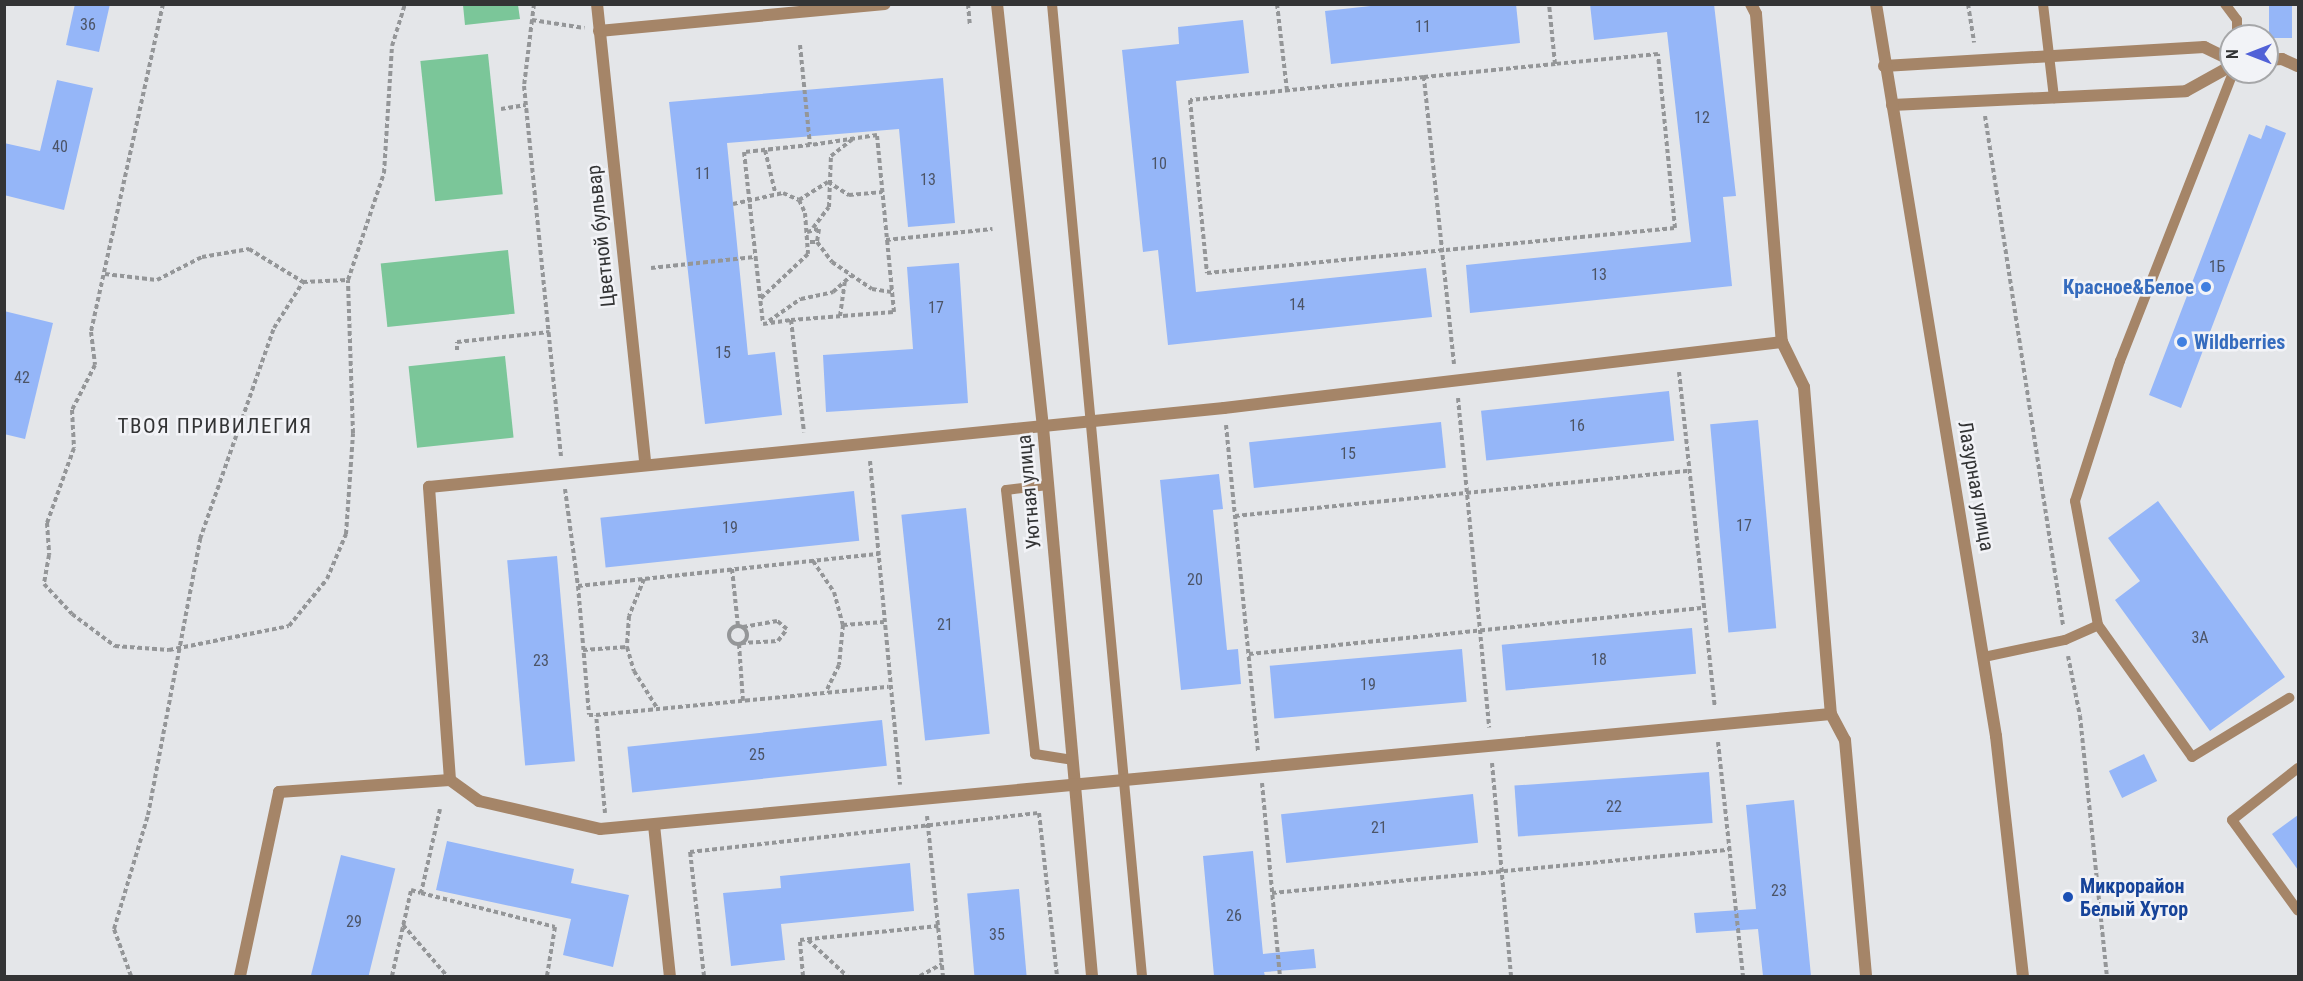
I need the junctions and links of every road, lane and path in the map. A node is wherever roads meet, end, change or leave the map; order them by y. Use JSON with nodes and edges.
{"nodes":[{"id":1,"x":163,"y":4,"type":"edge"},
{"id":2,"x":405,"y":4,"type":"edge"},
{"id":3,"x":534,"y":4,"type":"edge"},
{"id":4,"x":597,"y":4,"type":"edge"},
{"id":5,"x":885,"y":4,"type":"edge"},
{"id":6,"x":968,"y":4,"type":"edge"},
{"id":7,"x":997,"y":4,"type":"edge"},
{"id":8,"x":1052,"y":4,"type":"edge"},
{"id":9,"x":1277,"y":4,"type":"edge"},
{"id":10,"x":1549,"y":4,"type":"edge"},
{"id":11,"x":1751,"y":4,"type":"edge"},
{"id":12,"x":1876,"y":4,"type":"edge"},
{"id":13,"x":1968,"y":4,"type":"edge"},
{"id":14,"x":2043,"y":4,"type":"edge"},
{"id":15,"x":2225,"y":4,"type":"edge"},
{"id":16,"x":532,"y":20,"type":"junction"},
{"id":17,"x":2236,"y":24,"type":"edge"},
{"id":18,"x":970,"y":26,"type":"dead end"},
{"id":19,"x":599,"y":31,"type":"junction"},
{"id":20,"x":800,"y":45,"type":"dead end"},
{"id":21,"x":2050,"y":54,"type":"junction"},
{"id":22,"x":2219,"y":54,"type":"edge"},
{"id":23,"x":1977,"y":59,"type":"junction"},
{"id":24,"x":2279,"y":59,"type":"edge"},
{"id":25,"x":1555,"y":64,"type":"junction"},
{"id":26,"x":1884,"y":66,"type":"junction"},
{"id":27,"x":2298,"y":66,"type":"edge"},
{"id":28,"x":2219,"y":73,"type":"edge"},
{"id":29,"x":1424,"y":77,"type":"junction"},
{"id":30,"x":2228,"y":84,"type":"edge"},
{"id":31,"x":1287,"y":91,"type":"junction"},
{"id":32,"x":2054,"y":98,"type":"junction"},
{"id":33,"x":1983,"y":101,"type":"junction"},
{"id":34,"x":526,"y":105,"type":"junction"},
{"id":35,"x":1892,"y":105,"type":"junction"},
{"id":36,"x":501,"y":109,"type":"dead end"},
{"id":37,"x":854,"y":138,"type":"junction"},
{"id":38,"x":810,"y":145,"type":"junction"},
{"id":39,"x":765,"y":150,"type":"junction"},
{"id":40,"x":828,"y":182,"type":"junction"},
{"id":41,"x":775,"y":192,"type":"junction"},
{"id":42,"x":882,"y":192,"type":"junction"},
{"id":43,"x":799,"y":200,"type":"junction"},
{"id":44,"x":749,"y":202,"type":"junction"},
{"id":45,"x":733,"y":204,"type":"dead end"},
{"id":46,"x":813,"y":228,"type":"junction"},
{"id":47,"x":992,"y":229,"type":"dead end"},
{"id":48,"x":807,"y":232,"type":"junction"},
{"id":49,"x":886,"y":240,"type":"junction"},
{"id":50,"x":810,"y":242,"type":"junction"},
{"id":51,"x":817,"y":242,"type":"junction"},
{"id":52,"x":1442,"y":250,"type":"junction"},
{"id":53,"x":754,"y":257,"type":"junction"},
{"id":54,"x":651,"y":268,"type":"dead end"},
{"id":55,"x":105,"y":273,"type":"junction"},
{"id":56,"x":851,"y":276,"type":"junction"},
{"id":57,"x":348,"y":279,"type":"junction"},
{"id":58,"x":303,"y":282,"type":"junction"},
{"id":59,"x":845,"y":282,"type":"junction"},
{"id":60,"x":892,"y":291,"type":"junction"},
{"id":61,"x":760,"y":299,"type":"junction"},
{"id":62,"x":840,"y":316,"type":"junction"},
{"id":63,"x":791,"y":320,"type":"junction"},
{"id":64,"x":765,"y":323,"type":"junction"},
{"id":65,"x":549,"y":332,"type":"junction"},
{"id":66,"x":1782,"y":342,"type":"junction"},
{"id":67,"x":457,"y":350,"type":"dead end"},
{"id":68,"x":1677,"y":355,"type":"junction"},
{"id":69,"x":1456,"y":381,"type":"junction"},
{"id":70,"x":1224,"y":408,"type":"junction"},
{"id":71,"x":1090,"y":421,"type":"junction"},
{"id":72,"x":1043,"y":427,"type":"junction"},
{"id":73,"x":804,"y":436,"type":"dead end"},
{"id":74,"x":868,"y":444,"type":"junction"},
{"id":75,"x":561,"y":453,"type":"dead end"},
{"id":76,"x":645,"y":464,"type":"junction"},
{"id":77,"x":1689,"y":471,"type":"junction"},
{"id":78,"x":562,"y":472,"type":"junction"},
{"id":79,"x":1048,"y":485,"type":"junction"},
{"id":80,"x":1467,"y":493,"type":"junction"},
{"id":81,"x":1235,"y":516,"type":"junction"},
{"id":82,"x":879,"y":554,"type":"junction"},
{"id":83,"x":813,"y":561,"type":"junction"},
{"id":84,"x":732,"y":570,"type":"junction"},
{"id":85,"x":644,"y":579,"type":"junction"},
{"id":86,"x":578,"y":586,"type":"junction"},
{"id":87,"x":1704,"y":608,"type":"junction"},
{"id":88,"x":884,"y":622,"type":"junction"},
{"id":89,"x":843,"y":625,"type":"junction"},
{"id":90,"x":2098,"y":625,"type":"junction"},
{"id":91,"x":740,"y":627,"type":"junction"},
{"id":92,"x":1480,"y":631,"type":"junction"},
{"id":93,"x":2065,"y":640,"type":"junction"},
{"id":94,"x":740,"y":644,"type":"junction"},
{"id":95,"x":627,"y":647,"type":"junction"},
{"id":96,"x":180,"y":648,"type":"junction"},
{"id":97,"x":584,"y":650,"type":"junction"},
{"id":98,"x":1249,"y":654,"type":"junction"},
{"id":99,"x":1984,"y":657,"type":"junction"},
{"id":100,"x":889,"y":687,"type":"junction"},
{"id":101,"x":825,"y":693,"type":"junction"},
{"id":102,"x":2289,"y":698,"type":"dead end"},
{"id":103,"x":743,"y":701,"type":"junction"},
{"id":104,"x":658,"y":709,"type":"junction"},
{"id":105,"x":1831,"y":714,"type":"junction"},
{"id":106,"x":596,"y":715,"type":"junction"},
{"id":107,"x":1717,"y":725,"type":"junction"},
{"id":108,"x":1490,"y":748,"type":"junction"},
{"id":109,"x":1071,"y":760,"type":"junction"},
{"id":110,"x":2298,"y":768,"type":"edge"},
{"id":111,"x":1260,"y":770,"type":"junction"},
{"id":112,"x":450,"y":780,"type":"junction"},
{"id":113,"x":1124,"y":783,"type":"junction"},
{"id":114,"x":1072,"y":785,"type":"junction"},
{"id":115,"x":925,"y":799,"type":"junction"},
{"id":116,"x":902,"y":801,"type":"junction"},
{"id":117,"x":440,"y":808,"type":"dead end"},
{"id":118,"x":654,"y":825,"type":"junction"},
{"id":119,"x":927,"y":825,"type":"junction"},
{"id":120,"x":607,"y":828,"type":"junction"},
{"id":121,"x":1730,"y":850,"type":"junction"},
{"id":122,"x":1502,"y":872,"type":"junction"},
{"id":123,"x":421,"y":893,"type":"junction"},
{"id":124,"x":1272,"y":893,"type":"junction"},
{"id":125,"x":2298,"y":911,"type":"edge"},
{"id":126,"x":403,"y":925,"type":"junction"},
{"id":127,"x":938,"y":926,"type":"junction"},
{"id":128,"x":808,"y":939,"type":"junction"},
{"id":129,"x":942,"y":964,"type":"junction"},
{"id":130,"x":131,"y":976,"type":"edge"},
{"id":131,"x":240,"y":976,"type":"edge"},
{"id":132,"x":392,"y":976,"type":"edge"},
{"id":133,"x":447,"y":976,"type":"edge"},
{"id":134,"x":548,"y":976,"type":"edge"},
{"id":135,"x":670,"y":976,"type":"edge"},
{"id":136,"x":704,"y":976,"type":"edge"},
{"id":137,"x":802,"y":976,"type":"edge"},
{"id":138,"x":847,"y":976,"type":"edge"},
{"id":139,"x":920,"y":976,"type":"edge"},
{"id":140,"x":943,"y":976,"type":"edge"},
{"id":141,"x":1057,"y":976,"type":"edge"},
{"id":142,"x":1092,"y":976,"type":"edge"},
{"id":143,"x":1142,"y":976,"type":"edge"},
{"id":144,"x":1280,"y":976,"type":"edge"},
{"id":145,"x":1511,"y":976,"type":"edge"},
{"id":146,"x":1743,"y":976,"type":"edge"},
{"id":147,"x":1866,"y":976,"type":"edge"},
{"id":148,"x":2023,"y":976,"type":"edge"},
{"id":149,"x":2107,"y":976,"type":"edge"}],
"edges":[{"from":1,"to":55,"type":"path"},
{"from":2,"to":57,"type":"path"},
{"from":3,"to":16,"type":"path"},
{"from":4,"to":19,"type":"street","name":"Цветной бульвар"},
{"from":5,"to":19,"type":"street"},
{"from":6,"to":18,"type":"path"},
{"from":7,"to":72,"type":"street","name":"Уютная улица"},
{"from":8,"to":71,"type":"lane"},
{"from":9,"to":31,"type":"path"},
{"from":10,"to":25,"type":"path"},
{"from":11,"to":66,"type":"street"},
{"from":12,"to":26,"type":"street","name":"Лазурная улица"},
{"from":13,"to":23,"type":"path"},
{"from":14,"to":21,"type":"lane"},
{"from":15,"to":17,"type":"lane"},
{"from":16,"to":19,"type":"path"},
{"from":16,"to":34,"type":"path"},
{"from":19,"to":76,"type":"street","name":"Цветной бульвар"},
{"from":20,"to":38,"type":"path"},
{"from":21,"to":22,"type":"street"},
{"from":21,"to":23,"type":"street"},
{"from":21,"to":32,"type":"lane"},
{"from":23,"to":26,"type":"street"},
{"from":24,"to":27,"type":"street"},
{"from":25,"to":29,"type":"path"},
{"from":25,"to":52,"type":"path"},
{"from":26,"to":35,"type":"street","name":"Лазурная улица"},
{"from":28,"to":32,"type":"street"},
{"from":29,"to":31,"type":"path"},
{"from":29,"to":52,"type":"path"},
{"from":30,"to":90,"type":"lane"},
{"from":31,"to":52,"type":"path"},
{"from":32,"to":33,"type":"street"},
{"from":33,"to":35,"type":"street"},
{"from":33,"to":93,"type":"path"},
{"from":34,"to":36,"type":"path"},
{"from":34,"to":65,"type":"path"},
{"from":35,"to":99,"type":"street","name":"Лазурная улица"},
{"from":37,"to":38,"type":"path"},
{"from":37,"to":40,"type":"path"},
{"from":37,"to":42,"type":"path"},
{"from":38,"to":39,"type":"path"},
{"from":39,"to":41,"type":"path"},
{"from":39,"to":44,"type":"path"},
{"from":40,"to":42,"type":"path"},
{"from":40,"to":43,"type":"path"},
{"from":40,"to":46,"type":"path"},
{"from":41,"to":43,"type":"path"},
{"from":41,"to":44,"type":"path"},
{"from":42,"to":49,"type":"path"},
{"from":43,"to":48,"type":"path"},
{"from":44,"to":45,"type":"path"},
{"from":44,"to":53,"type":"path"},
{"from":46,"to":48,"type":"path"},
{"from":46,"to":51,"type":"path"},
{"from":47,"to":49,"type":"path"},
{"from":48,"to":50,"type":"path"},
{"from":49,"to":60,"type":"path"},
{"from":50,"to":51,"type":"path"},
{"from":50,"to":61,"type":"path"},
{"from":51,"to":56,"type":"path"},
{"from":52,"to":69,"type":"path"},
{"from":53,"to":54,"type":"path"},
{"from":53,"to":61,"type":"path"},
{"from":55,"to":58,"type":"path"},
{"from":55,"to":96,"type":"path"},
{"from":56,"to":59,"type":"path"},
{"from":56,"to":60,"type":"path"},
{"from":57,"to":58,"type":"path"},
{"from":57,"to":96,"type":"path"},
{"from":58,"to":96,"type":"path"},
{"from":59,"to":62,"type":"path"},
{"from":59,"to":64,"type":"path"},
{"from":60,"to":62,"type":"path"},
{"from":61,"to":64,"type":"path"},
{"from":62,"to":63,"type":"path"},
{"from":63,"to":64,"type":"path"},
{"from":63,"to":73,"type":"path"},
{"from":65,"to":67,"type":"path"},
{"from":65,"to":75,"type":"path"},
{"from":66,"to":68,"type":"street"},
{"from":66,"to":105,"type":"street"},
{"from":68,"to":69,"type":"street"},
{"from":68,"to":77,"type":"path"},
{"from":69,"to":70,"type":"street"},
{"from":69,"to":80,"type":"path"},
{"from":70,"to":71,"type":"street"},
{"from":70,"to":81,"type":"path"},
{"from":71,"to":72,"type":"street"},
{"from":71,"to":113,"type":"lane"},
{"from":72,"to":74,"type":"street"},
{"from":72,"to":79,"type":"street","name":"Уютная улица"},
{"from":74,"to":76,"type":"street"},
{"from":74,"to":82,"type":"path"},
{"from":76,"to":78,"type":"street"},
{"from":77,"to":80,"type":"path"},
{"from":77,"to":87,"type":"path"},
{"from":78,"to":86,"type":"path"},
{"from":78,"to":112,"type":"street"},
{"from":79,"to":109,"type":"street","name":"Уютная улица"},
{"from":79,"to":109,"type":"lane"},
{"from":80,"to":81,"type":"path"},
{"from":80,"to":92,"type":"path"},
{"from":81,"to":98,"type":"path"},
{"from":82,"to":83,"type":"path"},
{"from":82,"to":88,"type":"path"},
{"from":83,"to":84,"type":"path"},
{"from":83,"to":89,"type":"path"},
{"from":84,"to":85,"type":"path"},
{"from":84,"to":91,"type":"path"},
{"from":85,"to":86,"type":"path"},
{"from":85,"to":95,"type":"path"},
{"from":86,"to":97,"type":"path"},
{"from":87,"to":92,"type":"path"},
{"from":87,"to":107,"type":"path"},
{"from":88,"to":89,"type":"path"},
{"from":88,"to":100,"type":"path"},
{"from":89,"to":101,"type":"path"},
{"from":90,"to":93,"type":"lane"},
{"from":90,"to":102,"type":"lane"},
{"from":91,"to":94,"type":"path"},
{"from":91,"to":94,"type":"path"},
{"from":91,"to":94,"type":"path"},
{"from":92,"to":98,"type":"path"},
{"from":92,"to":108,"type":"path"},
{"from":93,"to":99,"type":"lane"},
{"from":93,"to":149,"type":"path"},
{"from":94,"to":103,"type":"path"},
{"from":95,"to":97,"type":"path"},
{"from":95,"to":104,"type":"path"},
{"from":96,"to":130,"type":"path"},
{"from":97,"to":106,"type":"path"},
{"from":98,"to":111,"type":"path"},
{"from":99,"to":148,"type":"street","name":"Лазурная улица"},
{"from":100,"to":101,"type":"path"},
{"from":100,"to":116,"type":"path"},
{"from":101,"to":103,"type":"path"},
{"from":103,"to":104,"type":"path"},
{"from":104,"to":106,"type":"path"},
{"from":105,"to":107,"type":"street"},
{"from":105,"to":147,"type":"street"},
{"from":106,"to":120,"type":"path"},
{"from":107,"to":108,"type":"street"},
{"from":107,"to":121,"type":"path"},
{"from":108,"to":111,"type":"street"},
{"from":108,"to":122,"type":"path"},
{"from":109,"to":114,"type":"street","name":"Уютная улица"},
{"from":110,"to":125,"type":"lane"},
{"from":111,"to":113,"type":"street"},
{"from":111,"to":124,"type":"path"},
{"from":112,"to":120,"type":"street"},
{"from":112,"to":131,"type":"street"},
{"from":113,"to":114,"type":"street"},
{"from":113,"to":143,"type":"lane"},
{"from":114,"to":115,"type":"street"},
{"from":114,"to":142,"type":"street","name":"Уютная улица"},
{"from":115,"to":116,"type":"street"},
{"from":115,"to":119,"type":"path"},
{"from":116,"to":118,"type":"street"},
{"from":117,"to":123,"type":"path"},
{"from":118,"to":120,"type":"street"},
{"from":118,"to":135,"type":"street"},
{"from":119,"to":127,"type":"path"},
{"from":119,"to":136,"type":"path"},
{"from":119,"to":141,"type":"path"},
{"from":121,"to":122,"type":"path"},
{"from":121,"to":146,"type":"path"},
{"from":122,"to":124,"type":"path"},
{"from":122,"to":145,"type":"path"},
{"from":123,"to":126,"type":"path"},
{"from":123,"to":134,"type":"path"},
{"from":124,"to":144,"type":"path"},
{"from":126,"to":132,"type":"path"},
{"from":126,"to":133,"type":"path"},
{"from":127,"to":128,"type":"path"},
{"from":127,"to":129,"type":"path"},
{"from":128,"to":137,"type":"path"},
{"from":128,"to":138,"type":"path"},
{"from":129,"to":139,"type":"path"},
{"from":129,"to":140,"type":"path"}]}
